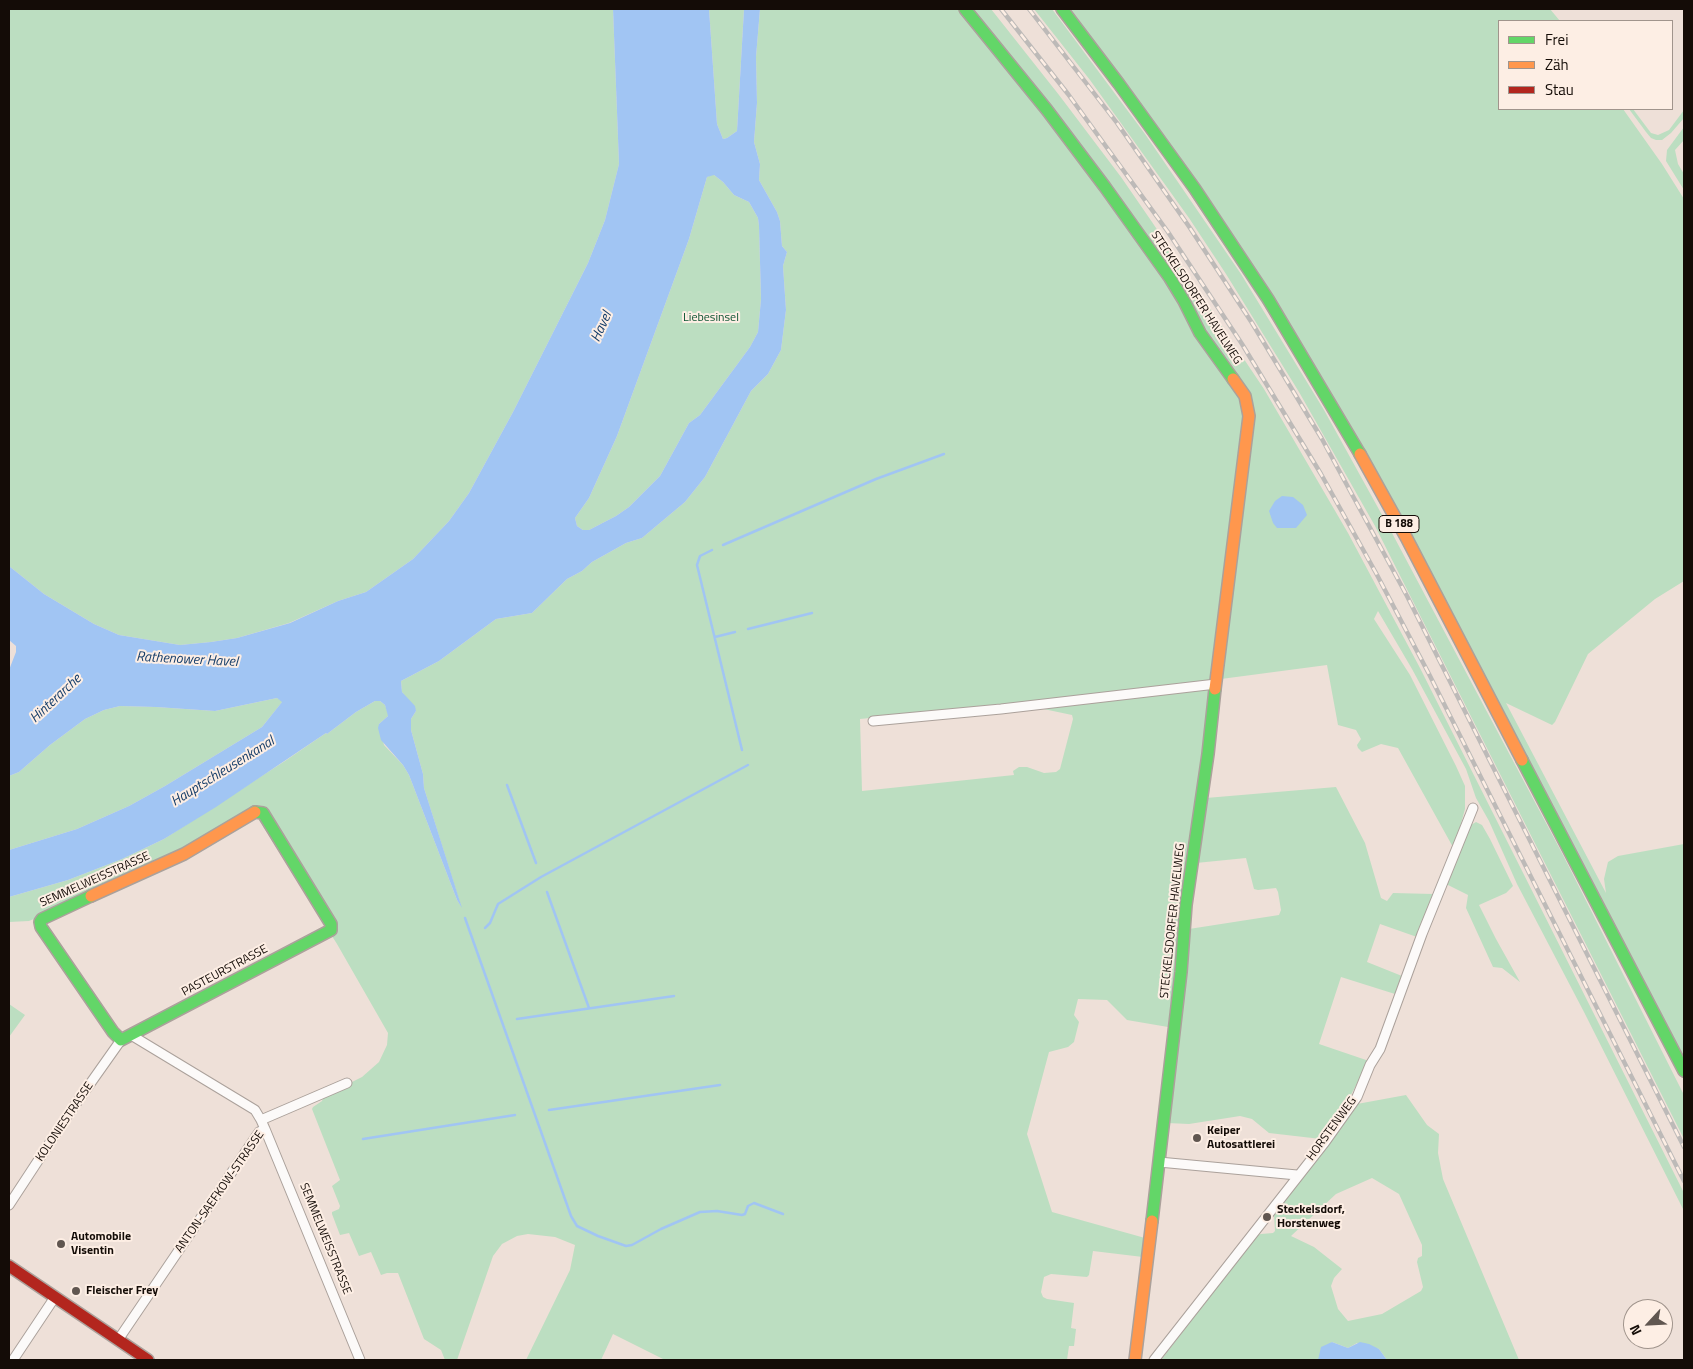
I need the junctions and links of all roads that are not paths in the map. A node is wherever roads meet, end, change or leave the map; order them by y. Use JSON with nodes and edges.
{"nodes":[{"id":1,"x":965,"y":9,"type":"edge"},
{"id":2,"x":1062,"y":9,"type":"edge"},
{"id":3,"x":1216,"y":684,"type":"junction"},
{"id":4,"x":872,"y":721,"type":"dead end"},
{"id":5,"x":1473,"y":808,"type":"dead end"},
{"id":6,"x":331,"y":930,"type":"joint"},
{"id":7,"x":126,"y":1038,"type":"junction"},
{"id":8,"x":1684,"y":1071,"type":"edge"},
{"id":9,"x":347,"y":1083,"type":"dead end"},
{"id":10,"x":263,"y":1124,"type":"junction"},
{"id":11,"x":1158,"y":1162,"type":"junction"},
{"id":12,"x":1297,"y":1175,"type":"junction"},
{"id":13,"x":9,"y":1205,"type":"edge"},
{"id":14,"x":9,"y":1266,"type":"edge"},
{"id":15,"x":55,"y":1297,"type":"junction"},
{"id":16,"x":118,"y":1340,"type":"junction"},
{"id":17,"x":13,"y":1360,"type":"edge"},
{"id":18,"x":148,"y":1360,"type":"edge"},
{"id":19,"x":360,"y":1360,"type":"edge"},
{"id":20,"x":1135,"y":1360,"type":"edge"},
{"id":21,"x":1154,"y":1360,"type":"edge"}],
"edges":[{"from":1,"to":3,"type":"street","name":"STECKELSDORFER HAVELWEG"},
{"from":2,"to":8,"type":"street","number":"B 188"},
{"from":3,"to":4,"type":"street"},
{"from":3,"to":11,"type":"street","name":"STECKELSDORFER HAVELWEG"},
{"from":5,"to":12,"type":"street","name":"HORSTENWEG"},
{"from":6,"to":7,"type":"street","name":"PASTEURSTRASSE"},
{"from":6,"to":7,"type":"street","name":"SEMMELWEISSTRASSE"},
{"from":7,"to":10,"type":"street","name":"SEMMELWEISSTRASSE"},
{"from":7,"to":13,"type":"street","name":"KOLONIESTRASSE"},
{"from":9,"to":10,"type":"street","name":"ANTON-SAEFKOW-STRASSE"},
{"from":10,"to":16,"type":"street","name":"ANTON-SAEFKOW-STRASSE"},
{"from":10,"to":19,"type":"street","name":"SEMMELWEISSTRASSE"},
{"from":11,"to":12,"type":"street"},
{"from":11,"to":20,"type":"street","name":"STECKELSDORFER HAVELWEG"},
{"from":12,"to":21,"type":"street","name":"HORSTENWEG"},
{"from":14,"to":15,"type":"street"},
{"from":15,"to":16,"type":"street"},
{"from":15,"to":17,"type":"street"},
{"from":16,"to":18,"type":"street"}]}
